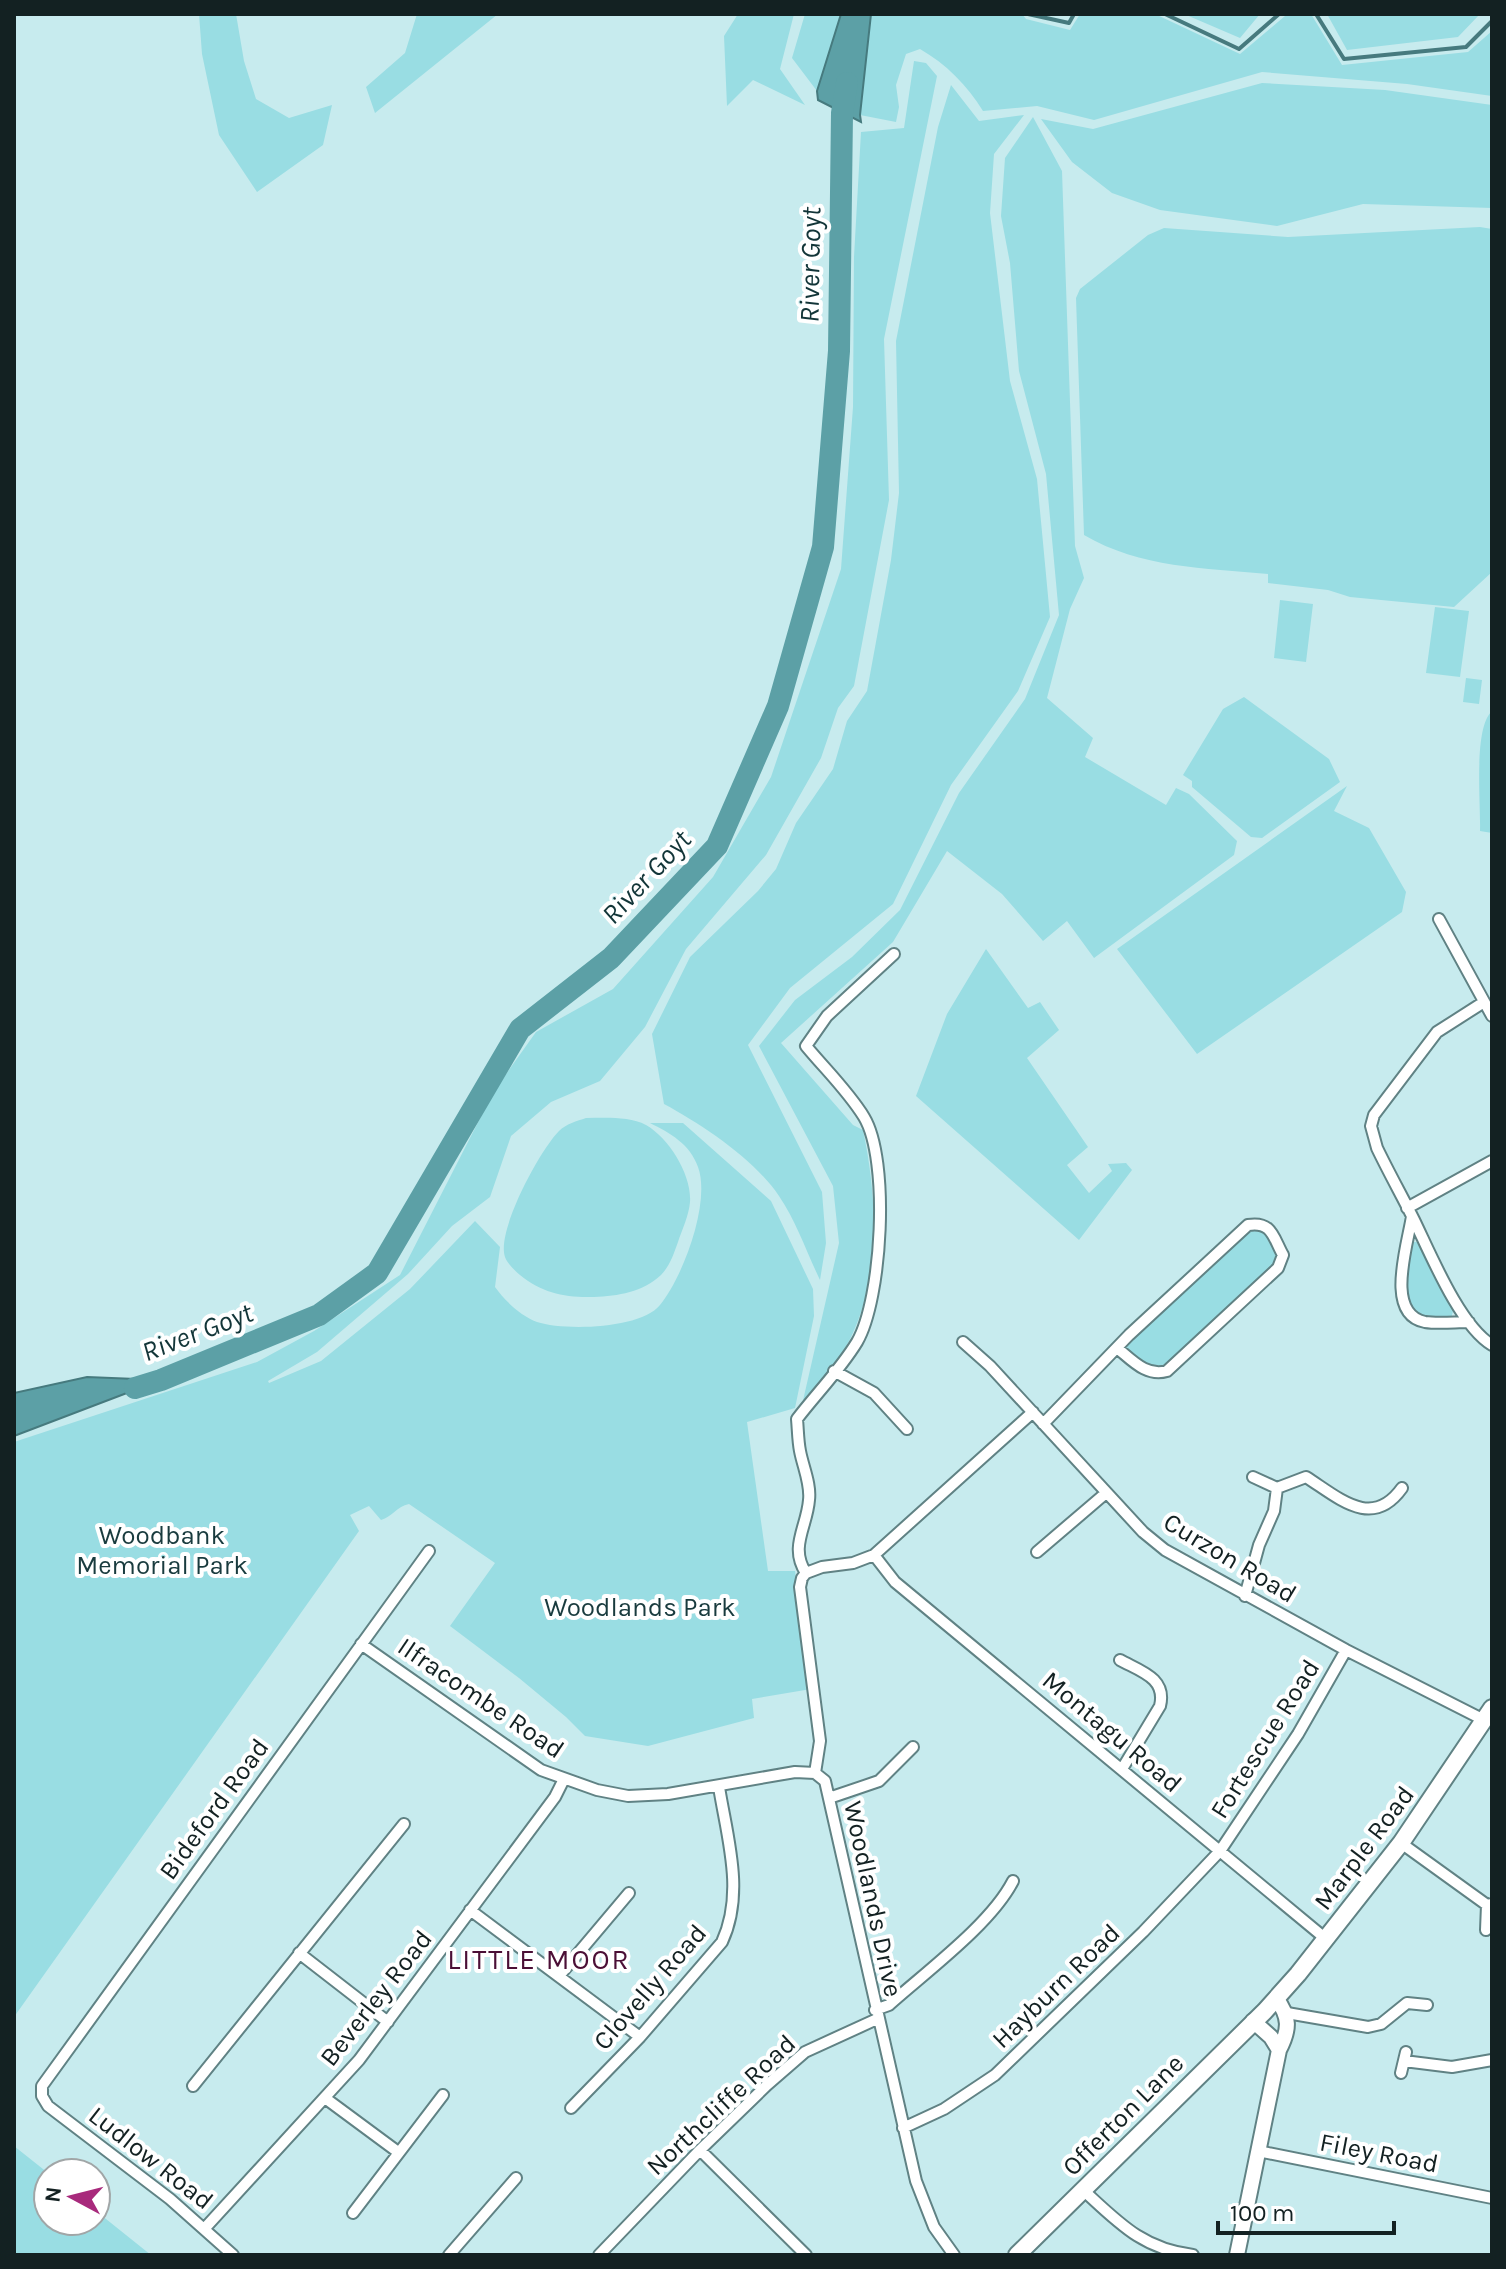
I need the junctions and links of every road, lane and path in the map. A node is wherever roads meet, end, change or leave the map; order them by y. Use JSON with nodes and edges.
{"nodes":[{"id":1,"x":1439,"y":919,"type":"dead end"},
{"id":2,"x":894,"y":954,"type":"dead end"},
{"id":3,"x":1484,"y":1002,"type":"junction"},
{"id":4,"x":1492,"y":1016,"type":"edge"},
{"id":5,"x":1492,"y":1161,"type":"edge"},
{"id":6,"x":1410,"y":1212,"type":"junction"},
{"id":7,"x":1469,"y":1322,"type":"junction"},
{"id":8,"x":963,"y":1342,"type":"dead end"},
{"id":9,"x":1492,"y":1345,"type":"edge"},
{"id":10,"x":1117,"y":1348,"type":"junction"},
{"id":11,"x":834,"y":1371,"type":"junction"},
{"id":12,"x":1033,"y":1412,"type":"junction"},
{"id":13,"x":1043,"y":1424,"type":"junction"},
{"id":14,"x":907,"y":1429,"type":"dead end"},
{"id":15,"x":1253,"y":1477,"type":"dead end"},
{"id":16,"x":1277,"y":1488,"type":"junction"},
{"id":17,"x":1402,"y":1488,"type":"dead end"},
{"id":18,"x":1106,"y":1493,"type":"junction"},
{"id":19,"x":429,"y":1551,"type":"dead end"},
{"id":20,"x":1037,"y":1552,"type":"dead end"},
{"id":21,"x":874,"y":1555,"type":"junction"},
{"id":22,"x":806,"y":1573,"type":"junction"},
{"id":23,"x":1245,"y":1596,"type":"junction"},
{"id":24,"x":361,"y":1644,"type":"junction"},
{"id":25,"x":1346,"y":1650,"type":"junction"},
{"id":26,"x":1120,"y":1660,"type":"dead end"},
{"id":27,"x":1488,"y":1714,"type":"edge"},
{"id":28,"x":913,"y":1747,"type":"dead end"},
{"id":29,"x":1122,"y":1769,"type":"junction"},
{"id":30,"x":815,"y":1773,"type":"junction"},
{"id":31,"x":564,"y":1779,"type":"junction"},
{"id":32,"x":719,"y":1787,"type":"junction"},
{"id":33,"x":829,"y":1798,"type":"junction"},
{"id":34,"x":404,"y":1824,"type":"dead end"},
{"id":35,"x":1401,"y":1843,"type":"junction"},
{"id":36,"x":1220,"y":1851,"type":"junction"},
{"id":37,"x":1013,"y":1881,"type":"dead end"},
{"id":38,"x":629,"y":1893,"type":"dead end"},
{"id":39,"x":1490,"y":1904,"type":"edge"},
{"id":40,"x":470,"y":1910,"type":"junction"},
{"id":41,"x":1486,"y":1930,"type":"dead end"},
{"id":42,"x":1326,"y":1939,"type":"junction"},
{"id":43,"x":299,"y":1953,"type":"junction"},
{"id":44,"x":559,"y":1976,"type":"junction"},
{"id":45,"x":1427,"y":2005,"type":"dead end"},
{"id":46,"x":1265,"y":2010,"type":"junction"},
{"id":47,"x":1287,"y":2013,"type":"junction"},
{"id":48,"x":876,"y":2015,"type":"junction"},
{"id":49,"x":388,"y":2022,"type":"junction"},
{"id":50,"x":640,"y":2037,"type":"junction"},
{"id":51,"x":1279,"y":2050,"type":"junction"},
{"id":52,"x":1492,"y":2060,"type":"edge"},
{"id":53,"x":1401,"y":2073,"type":"dead end"},
{"id":54,"x":193,"y":2086,"type":"dead end"},
{"id":55,"x":443,"y":2095,"type":"dead end"},
{"id":56,"x":42,"y":2096,"type":"joint"},
{"id":57,"x":325,"y":2098,"type":"junction"},
{"id":58,"x":571,"y":2108,"type":"dead end"},
{"id":59,"x":903,"y":2128,"type":"junction"},
{"id":60,"x":700,"y":2150,"type":"junction"},
{"id":61,"x":1258,"y":2151,"type":"junction"},
{"id":62,"x":398,"y":2152,"type":"junction"},
{"id":63,"x":516,"y":2178,"type":"dead end"},
{"id":64,"x":1082,"y":2189,"type":"junction"},
{"id":65,"x":1492,"y":2198,"type":"edge"},
{"id":66,"x":353,"y":2213,"type":"dead end"},
{"id":67,"x":205,"y":2228,"type":"junction"},
{"id":68,"x":609,"y":2249,"type":"edge"},
{"id":69,"x":233,"y":2255,"type":"edge"},
{"id":70,"x":449,"y":2255,"type":"edge"},
{"id":71,"x":599,"y":2255,"type":"edge"},
{"id":72,"x":806,"y":2255,"type":"edge"},
{"id":73,"x":954,"y":2255,"type":"edge"},
{"id":74,"x":1017,"y":2255,"type":"edge"},
{"id":75,"x":1193,"y":2255,"type":"edge"},
{"id":76,"x":1237,"y":2255,"type":"edge"}],
"edges":[{"from":1,"to":3,"type":"street"},
{"from":2,"to":11,"type":"street","name":"Woodlands Drive"},
{"from":3,"to":4,"type":"street"},
{"from":3,"to":6,"type":"street"},
{"from":5,"to":6,"type":"street"},
{"from":6,"to":7,"type":"street"},
{"from":6,"to":7,"type":"street"},
{"from":7,"to":9,"type":"street"},
{"from":8,"to":12,"type":"street","name":"Curzon Road"},
{"from":10,"to":10,"type":"street"},
{"from":10,"to":13,"type":"street"},
{"from":11,"to":14,"type":"street"},
{"from":11,"to":22,"type":"street","name":"Woodlands Drive"},
{"from":12,"to":13,"type":"street","name":"Curzon Road"},
{"from":12,"to":21,"type":"street"},
{"from":13,"to":18,"type":"street","name":"Curzon Road"},
{"from":15,"to":16,"type":"street"},
{"from":16,"to":17,"type":"street"},
{"from":16,"to":23,"type":"street"},
{"from":18,"to":20,"type":"street"},
{"from":18,"to":23,"type":"street","name":"Curzon Road"},
{"from":19,"to":24,"type":"street","name":"Bideford Road"},
{"from":21,"to":22,"type":"street"},
{"from":21,"to":29,"type":"street","name":"Montagu Road"},
{"from":22,"to":30,"type":"street","name":"Woodlands Drive"},
{"from":23,"to":25,"type":"street","name":"Curzon Road"},
{"from":24,"to":31,"type":"street","name":"Ilfracombe Road"},
{"from":24,"to":56,"type":"street","name":"Bideford Road"},
{"from":25,"to":27,"type":"street","name":"Curzon Road"},
{"from":25,"to":36,"type":"street","name":"Fortescue Road"},
{"from":26,"to":29,"type":"street"},
{"from":27,"to":35,"type":"main road","name":"Marple Road"},
{"from":28,"to":33,"type":"street"},
{"from":29,"to":36,"type":"street","name":"Montagu Road"},
{"from":30,"to":32,"type":"street","name":"Ilfracombe Road"},
{"from":30,"to":33,"type":"street","name":"Woodlands Drive"},
{"from":31,"to":32,"type":"street","name":"Ilfracombe Road"},
{"from":31,"to":40,"type":"street","name":"Beverley Road"},
{"from":32,"to":50,"type":"street","name":"Clovelly Road"},
{"from":33,"to":48,"type":"street","name":"Woodlands Drive"},
{"from":34,"to":43,"type":"street"},
{"from":35,"to":39,"type":"street"},
{"from":35,"to":42,"type":"main road","name":"Marple Road"},
{"from":36,"to":42,"type":"street","name":"Montagu Road"},
{"from":36,"to":59,"type":"street","name":"Hayburn Road"},
{"from":37,"to":48,"type":"street","name":"Northcliffe Road"},
{"from":38,"to":44,"type":"street"},
{"from":39,"to":41,"type":"street"},
{"from":40,"to":44,"type":"street"},
{"from":40,"to":49,"type":"street","name":"Beverley Road"},
{"from":42,"to":46,"type":"main road","name":"Marple Road"},
{"from":43,"to":49,"type":"street"},
{"from":43,"to":54,"type":"street"},
{"from":44,"to":50,"type":"street"},
{"from":45,"to":47,"type":"street"},
{"from":46,"to":47,"type":"street"},
{"from":46,"to":51,"type":"street"},
{"from":46,"to":64,"type":"main road","name":"Offerton Lane"},
{"from":47,"to":51,"type":"street"},
{"from":48,"to":59,"type":"street","name":"Woodlands Drive"},
{"from":48,"to":60,"type":"street","name":"Northcliffe Road"},
{"from":49,"to":57,"type":"street","name":"Beverley Road"},
{"from":50,"to":58,"type":"street","name":"Clovelly Road"},
{"from":51,"to":61,"type":"street"},
{"from":52,"to":53,"type":"street"},
{"from":55,"to":62,"type":"street"},
{"from":56,"to":67,"type":"street","name":"Ludlow Road"},
{"from":57,"to":62,"type":"street"},
{"from":57,"to":67,"type":"street","name":"Beverley Road"},
{"from":59,"to":73,"type":"street","name":"Woodlands Drive"},
{"from":60,"to":68,"type":"street","name":"Northcliffe Road"},
{"from":60,"to":72,"type":"street"},
{"from":61,"to":65,"type":"street","name":"Filey Road"},
{"from":61,"to":76,"type":"street"},
{"from":62,"to":66,"type":"street"},
{"from":63,"to":70,"type":"street"},
{"from":64,"to":74,"type":"main road","name":"Offerton Lane"},
{"from":64,"to":75,"type":"street"},
{"from":67,"to":69,"type":"street","name":"Ludlow Road"},
{"from":68,"to":71,"type":"street","name":"Northcliffe Road"}]}
